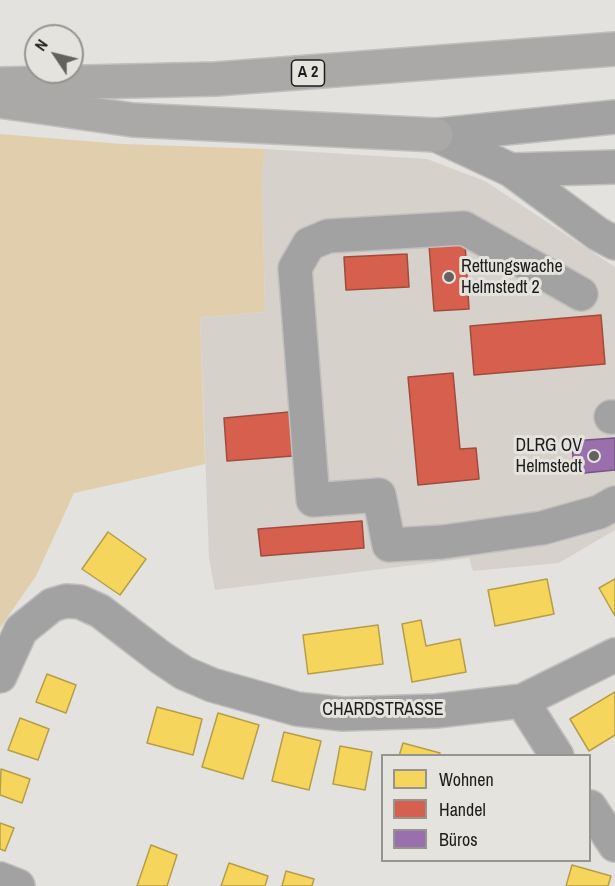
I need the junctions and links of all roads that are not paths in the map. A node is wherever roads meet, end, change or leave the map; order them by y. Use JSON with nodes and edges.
{"nodes":[{"id":1,"x":615,"y":49,"type":"edge"},
{"id":2,"x":0,"y":84,"type":"edge"},
{"id":3,"x":0,"y":101,"type":"edge"},
{"id":4,"x":615,"y":117,"type":"edge"},
{"id":5,"x":436,"y":135,"type":"junction"},
{"id":6,"x":615,"y":167,"type":"edge"},
{"id":7,"x":511,"y":170,"type":"junction"},
{"id":8,"x":615,"y":243,"type":"edge"},
{"id":9,"x":581,"y":294,"type":"dead end"},
{"id":10,"x":615,"y":504,"type":"edge"},
{"id":11,"x":615,"y":655,"type":"edge"},
{"id":12,"x":5,"y":663,"type":"edge"},
{"id":13,"x":522,"y":701,"type":"junction"},
{"id":14,"x":556,"y":754,"type":"edge"},
{"id":15,"x":591,"y":809,"type":"edge"},
{"id":16,"x":615,"y":845,"type":"edge"},
{"id":17,"x":0,"y":879,"type":"edge"},
{"id":18,"x":18,"y":886,"type":"edge"}],
"edges":[{"from":1,"to":2,"type":"highway","number":"A 2"},
{"from":3,"to":5,"type":"highway"},
{"from":4,"to":5,"type":"street"},
{"from":5,"to":7,"type":"street"},
{"from":6,"to":7,"type":"street"},
{"from":7,"to":8,"type":"street"},
{"from":9,"to":10,"type":"street"},
{"from":11,"to":13,"type":"street","name":"CHARDSTRASSE"},
{"from":12,"to":13,"type":"street","name":"CHARDSTRASSE"},
{"from":13,"to":14,"type":"street"},
{"from":15,"to":16,"type":"street"},
{"from":17,"to":18,"type":"street"}]}
